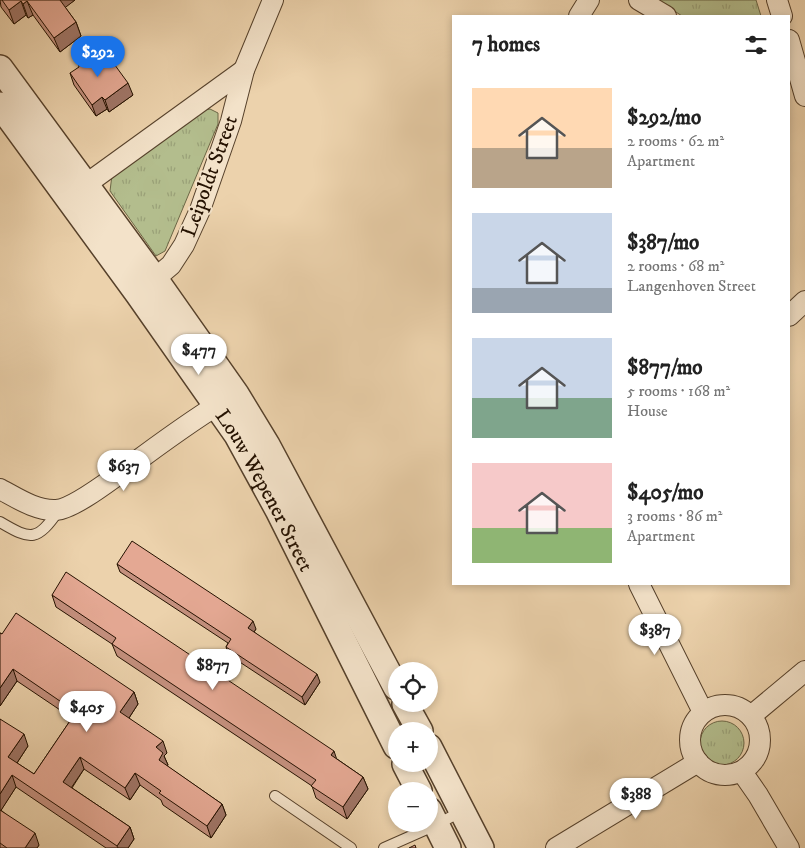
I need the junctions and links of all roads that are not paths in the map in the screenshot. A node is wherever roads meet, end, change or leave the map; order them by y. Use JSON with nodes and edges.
{"nodes":[{"id":1,"x":273,"y":0,"type":"edge"},
{"id":2,"x":589,"y":0,"type":"edge"},
{"id":3,"x":640,"y":0,"type":"edge"},
{"id":4,"x":777,"y":0,"type":"edge"},
{"id":5,"x":581,"y":15,"type":"edge"},
{"id":6,"x":664,"y":15,"type":"edge"},
{"id":7,"x":782,"y":15,"type":"edge"},
{"id":8,"x":790,"y":44,"type":"edge"},
{"id":9,"x":0,"y":68,"type":"edge"},
{"id":10,"x":244,"y":70,"type":"junction"},
{"id":11,"x":790,"y":93,"type":"edge"},
{"id":12,"x":805,"y":96,"type":"edge"},
{"id":13,"x":805,"y":102,"type":"edge"},
{"id":14,"x":0,"y":105,"type":"edge"},
{"id":15,"x":76,"y":191,"type":"junction"},
{"id":16,"x":146,"y":286,"type":"junction"},
{"id":17,"x":805,"y":301,"type":"edge"},
{"id":18,"x":790,"y":315,"type":"edge"},
{"id":19,"x":226,"y":400,"type":"junction"},
{"id":20,"x":0,"y":489,"type":"edge"},
{"id":21,"x":59,"y":510,"type":"junction"},
{"id":22,"x":0,"y":522,"type":"edge"},
{"id":23,"x":640,"y":585,"type":"edge"},
{"id":24,"x":805,"y":670,"type":"edge"},
{"id":25,"x":388,"y":672,"type":"edge"},
{"id":26,"x":703,"y":712,"type":"junction"},
{"id":27,"x":752,"y":716,"type":"junction"},
{"id":28,"x":388,"y":730,"type":"edge"},
{"id":29,"x":698,"y":762,"type":"junction"},
{"id":30,"x":438,"y":764,"type":"edge"},
{"id":31,"x":742,"y":772,"type":"junction"},
{"id":32,"x":275,"y":796,"type":"dead end"},
{"id":33,"x":463,"y":810,"type":"junction"},
{"id":34,"x":438,"y":816,"type":"edge"},
{"id":35,"x":438,"y":829,"type":"edge"},
{"id":36,"x":414,"y":832,"type":"edge"},
{"id":37,"x":407,"y":838,"type":"junction"},
{"id":38,"x":351,"y":848,"type":"edge"},
{"id":39,"x":384,"y":848,"type":"edge"},
{"id":40,"x":411,"y":848,"type":"edge"},
{"id":41,"x":448,"y":848,"type":"edge"},
{"id":42,"x":481,"y":848,"type":"edge"},
{"id":43,"x":556,"y":848,"type":"edge"},
{"id":44,"x":789,"y":848,"type":"edge"}],
"edges":[{"from":1,"to":10,"type":"street","name":"Leipoldt Street"},
{"from":2,"to":5,"type":"street"},
{"from":3,"to":6,"type":"street"},
{"from":4,"to":7,"type":"street"},
{"from":8,"to":12,"type":"street"},
{"from":9,"to":15,"type":"street","name":"Louw Wepener Street"},
{"from":10,"to":15,"type":"street","name":"Leipoldt Street"},
{"from":10,"to":16,"type":"street","name":"Leipoldt Street"},
{"from":11,"to":13,"type":"street"},
{"from":14,"to":15,"type":"street","name":"Louw Wepener Street"},
{"from":15,"to":16,"type":"street","name":"Louw Wepener Street"},
{"from":16,"to":19,"type":"street","name":"Louw Wepener Street"},
{"from":17,"to":18,"type":"street"},
{"from":19,"to":21,"type":"street"},
{"from":19,"to":25,"type":"street","name":"Louw Wepener Street"},
{"from":19,"to":28,"type":"street","name":"Louw Wepener Street"},
{"from":20,"to":21,"type":"street"},
{"from":21,"to":22,"type":"lane"},
{"from":23,"to":26,"type":"street"},
{"from":24,"to":27,"type":"street"},
{"from":26,"to":27,"type":"street"},
{"from":26,"to":29,"type":"street"},
{"from":27,"to":31,"type":"street"},
{"from":29,"to":31,"type":"street"},
{"from":29,"to":43,"type":"street"},
{"from":30,"to":33,"type":"street"},
{"from":31,"to":44,"type":"street"},
{"from":32,"to":38,"type":"lane"},
{"from":33,"to":34,"type":"lane"},
{"from":33,"to":42,"type":"street"},
{"from":35,"to":41,"type":"street"},
{"from":36,"to":37,"type":"lane"},
{"from":37,"to":39,"type":"lane"},
{"from":37,"to":40,"type":"lane"}]}
